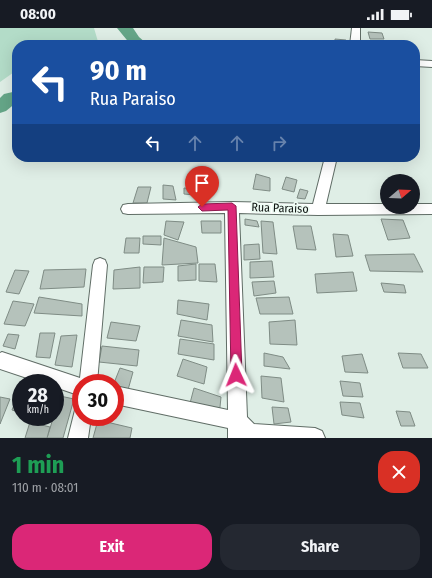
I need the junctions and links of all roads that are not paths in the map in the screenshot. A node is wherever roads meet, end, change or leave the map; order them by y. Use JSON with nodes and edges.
{"nodes":[{"id":1,"x":356,"y":28,"type":"edge"},
{"id":2,"x":355,"y":40,"type":"edge"},
{"id":3,"x":420,"y":63,"type":"edge"},
{"id":4,"x":432,"y":64,"type":"edge"},
{"id":5,"x":330,"y":162,"type":"edge"},
{"id":6,"x":232,"y":206,"type":"junction"},
{"id":7,"x":128,"y":209,"type":"dead end"},
{"id":8,"x":432,"y":209,"type":"edge"},
{"id":9,"x":318,"y":210,"type":"junction"},
{"id":10,"x":100,"y":265,"type":"dead end"},
{"id":11,"x":2,"y":361,"type":"dead end"},
{"id":12,"x":89,"y":374,"type":"edge"},
{"id":13,"x":72,"y":384,"type":"edge"},
{"id":14,"x":124,"y":397,"type":"edge"},
{"id":15,"x":80,"y":426,"type":"edge"},
{"id":16,"x":238,"y":429,"type":"edge"},
{"id":17,"x":78,"y":438,"type":"edge"},
{"id":18,"x":315,"y":438,"type":"edge"}],
"edges":[{"from":1,"to":2,"type":"street"},
{"from":3,"to":4,"type":"street"},
{"from":5,"to":9,"type":"street"},
{"from":6,"to":7,"type":"street","name":"Rua Paraiso"},
{"from":6,"to":9,"type":"street","name":"Rua Paraiso"},
{"from":6,"to":16,"type":"street"},
{"from":8,"to":9,"type":"street","name":"Rua Paraiso"},
{"from":10,"to":12,"type":"street"},
{"from":11,"to":13,"type":"street"},
{"from":14,"to":16,"type":"street"},
{"from":15,"to":17,"type":"street"},
{"from":16,"to":18,"type":"street"}]}
